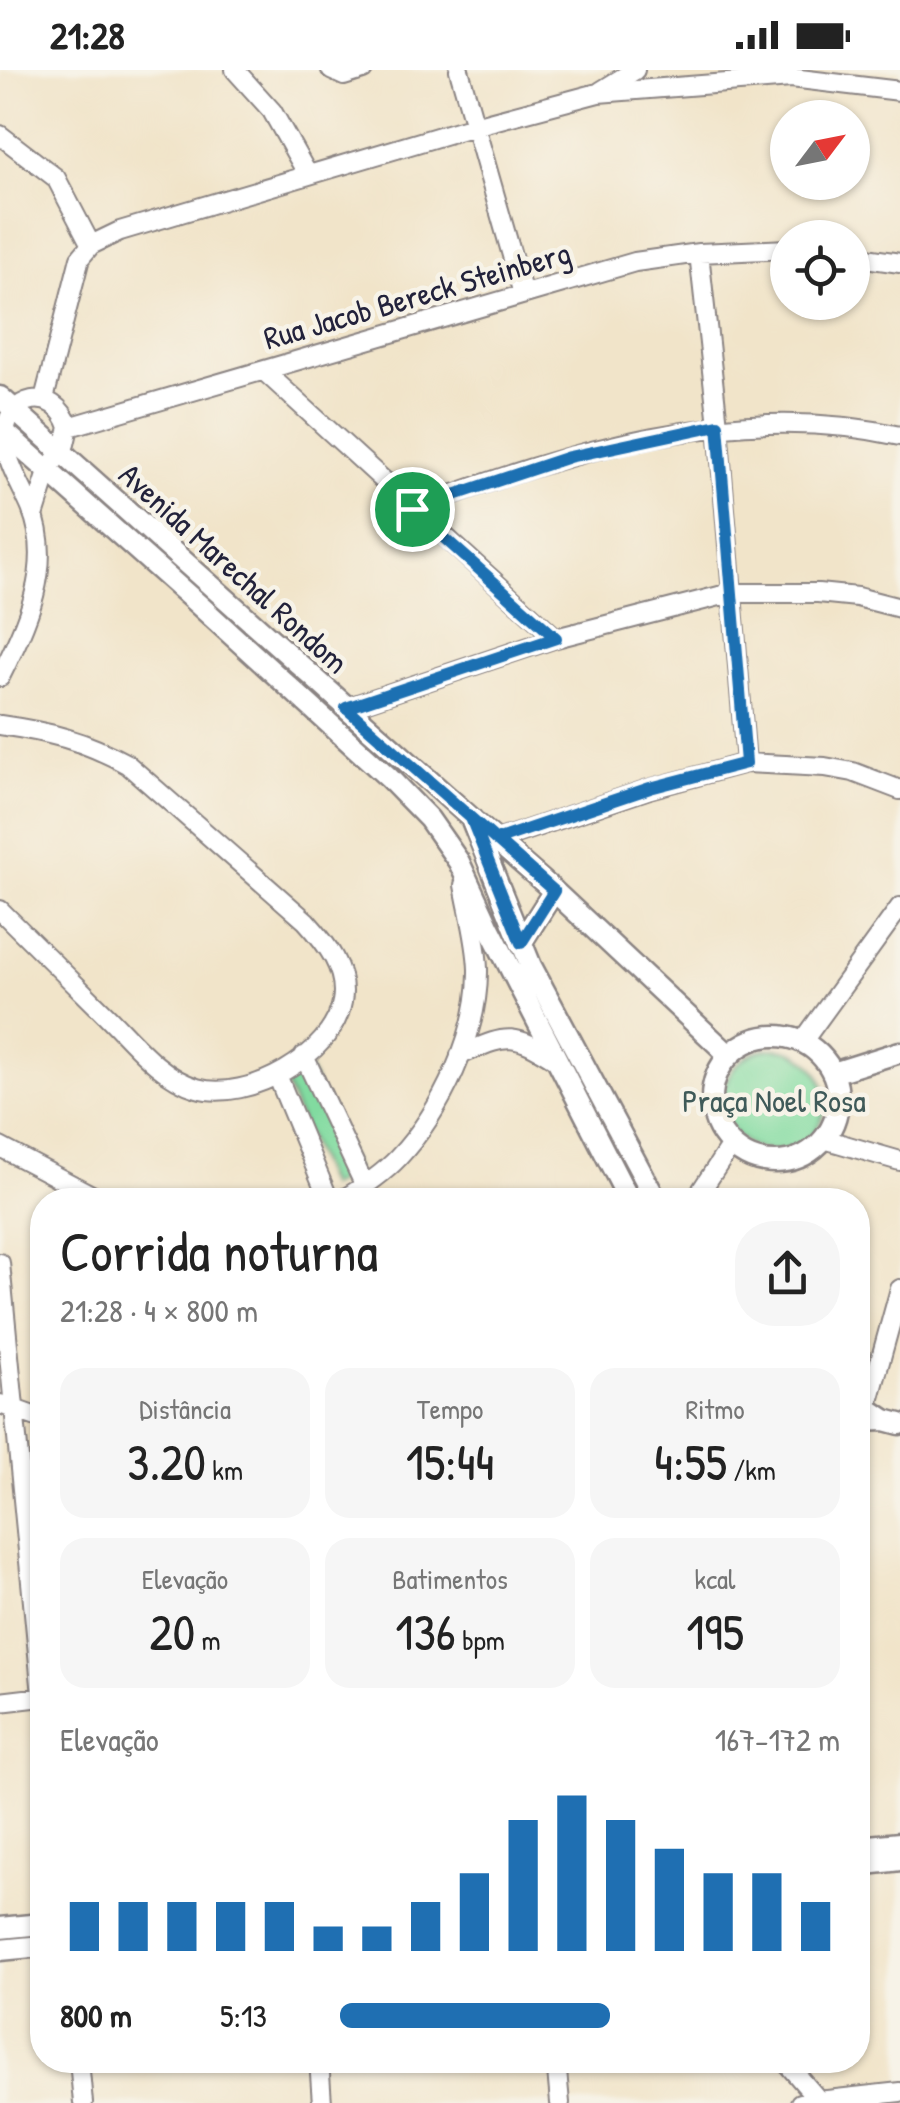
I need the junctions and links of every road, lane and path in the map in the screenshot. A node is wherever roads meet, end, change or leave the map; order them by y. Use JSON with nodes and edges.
{"nodes":[{"id":1,"x":235,"y":70,"type":"edge"},
{"id":2,"x":330,"y":70,"type":"edge"},
{"id":3,"x":363,"y":70,"type":"edge"},
{"id":4,"x":458,"y":70,"type":"edge"},
{"id":5,"x":635,"y":70,"type":"edge"},
{"id":6,"x":735,"y":76,"type":"edge"},
{"id":7,"x":900,"y":91,"type":"edge"},
{"id":8,"x":598,"y":93,"type":"junction"},
{"id":9,"x":474,"y":126,"type":"junction"},
{"id":10,"x":0,"y":135,"type":"edge"},
{"id":11,"x":308,"y":175,"type":"junction"},
{"id":12,"x":91,"y":246,"type":"junction"},
{"id":13,"x":770,"y":250,"type":"edge"},
{"id":14,"x":699,"y":253,"type":"junction"},
{"id":15,"x":870,"y":259,"type":"edge"},
{"id":16,"x":900,"y":263,"type":"edge"},
{"id":17,"x":523,"y":294,"type":"junction"},
{"id":18,"x":264,"y":371,"type":"junction"},
{"id":19,"x":44,"y":398,"type":"junction"},
{"id":20,"x":7,"y":404,"type":"edge"},
{"id":21,"x":718,"y":425,"type":"junction"},
{"id":22,"x":2,"y":430,"type":"edge"},
{"id":23,"x":900,"y":436,"type":"edge"},
{"id":24,"x":60,"y":448,"type":"junction"},
{"id":25,"x":412,"y":509,"type":"junction"},
{"id":26,"x":34,"y":516,"type":"junction"},
{"id":27,"x":731,"y":593,"type":"junction"},
{"id":28,"x":900,"y":608,"type":"edge"},
{"id":29,"x":556,"y":638,"type":"junction"},
{"id":30,"x":0,"y":677,"type":"edge"},
{"id":31,"x":346,"y":708,"type":"junction"},
{"id":32,"x":0,"y":725,"type":"edge"},
{"id":33,"x":746,"y":763,"type":"junction"},
{"id":34,"x":900,"y":790,"type":"edge"},
{"id":35,"x":471,"y":818,"type":"junction"},
{"id":36,"x":496,"y":840,"type":"junction"},
{"id":37,"x":459,"y":862,"type":"junction"},
{"id":38,"x":554,"y":891,"type":"junction"},
{"id":39,"x":900,"y":907,"type":"edge"},
{"id":40,"x":2,"y":916,"type":"edge"},
{"id":41,"x":521,"y":943,"type":"junction"},
{"id":42,"x":803,"y":1041,"type":"junction"},
{"id":43,"x":900,"y":1052,"type":"edge"},
{"id":44,"x":460,"y":1055,"type":"junction"},
{"id":45,"x":728,"y":1055,"type":"junction"},
{"id":46,"x":304,"y":1056,"type":"junction"},
{"id":47,"x":556,"y":1060,"type":"junction"},
{"id":48,"x":833,"y":1072,"type":"junction"},
{"id":49,"x":277,"y":1076,"type":"junction"},
{"id":50,"x":824,"y":1139,"type":"junction"},
{"id":51,"x":731,"y":1145,"type":"junction"},
{"id":52,"x":0,"y":1147,"type":"edge"},
{"id":53,"x":900,"y":1160,"type":"edge"},
{"id":54,"x":365,"y":1186,"type":"junction"},
{"id":55,"x":77,"y":1188,"type":"edge"},
{"id":56,"x":324,"y":1188,"type":"edge"},
{"id":57,"x":362,"y":1188,"type":"edge"},
{"id":58,"x":622,"y":1188,"type":"edge"},
{"id":59,"x":650,"y":1188,"type":"edge"},
{"id":60,"x":703,"y":1188,"type":"edge"},
{"id":61,"x":0,"y":1263,"type":"edge"},
{"id":62,"x":900,"y":1289,"type":"edge"},
{"id":63,"x":870,"y":1386,"type":"edge"},
{"id":64,"x":8,"y":1407,"type":"edge"},
{"id":65,"x":30,"y":1594,"type":"edge"},
{"id":66,"x":30,"y":1698,"type":"edge"},
{"id":67,"x":0,"y":1702,"type":"edge"},
{"id":68,"x":900,"y":1843,"type":"edge"},
{"id":69,"x":870,"y":1846,"type":"edge"},
{"id":70,"x":900,"y":1860,"type":"edge"},
{"id":71,"x":870,"y":1863,"type":"edge"},
{"id":72,"x":30,"y":1925,"type":"edge"},
{"id":73,"x":0,"y":1928,"type":"edge"},
{"id":74,"x":30,"y":1947,"type":"edge"},
{"id":75,"x":0,"y":1950,"type":"edge"},
{"id":76,"x":80,"y":2073,"type":"edge"},
{"id":77,"x":320,"y":2073,"type":"edge"},
{"id":78,"x":557,"y":2073,"type":"edge"},
{"id":79,"x":795,"y":2073,"type":"edge"},
{"id":80,"x":900,"y":2092,"type":"edge"},
{"id":81,"x":820,"y":2102,"type":"edge"},
{"id":82,"x":83,"y":2103,"type":"edge"},
{"id":83,"x":322,"y":2103,"type":"edge"},
{"id":84,"x":560,"y":2103,"type":"edge"},
{"id":85,"x":800,"y":2103,"type":"edge"}],
"edges":[{"from":1,"to":11,"type":"street"},
{"from":2,"to":3,"type":"street"},
{"from":4,"to":9,"type":"street"},
{"from":5,"to":8,"type":"street"},
{"from":6,"to":7,"type":"street"},
{"from":6,"to":8,"type":"street"},
{"from":8,"to":9,"type":"street"},
{"from":9,"to":11,"type":"street"},
{"from":9,"to":17,"type":"street"},
{"from":10,"to":12,"type":"street"},
{"from":11,"to":12,"type":"street"},
{"from":12,"to":19,"type":"street"},
{"from":13,"to":14,"type":"street","name":"Rua Jacob Bereck Steinberg"},
{"from":14,"to":17,"type":"street","name":"Rua Jacob Bereck Steinberg"},
{"from":14,"to":21,"type":"street"},
{"from":15,"to":16,"type":"street"},
{"from":17,"to":18,"type":"street","name":"Rua Jacob Bereck Steinberg"},
{"from":18,"to":24,"type":"street","name":"Rua Jacob Bereck Steinberg"},
{"from":18,"to":25,"type":"street"},
{"from":19,"to":20,"type":"street"},
{"from":19,"to":24,"type":"street"},
{"from":20,"to":22,"type":"street"},
{"from":20,"to":24,"type":"main road","name":"Avenida Marechal Rondom"},
{"from":21,"to":23,"type":"street"},
{"from":21,"to":25,"type":"street"},
{"from":21,"to":27,"type":"street"},
{"from":22,"to":24,"type":"main road"},
{"from":22,"to":26,"type":"street"},
{"from":24,"to":26,"type":"street"},
{"from":24,"to":31,"type":"main road","name":"Avenida Marechal Rondom"},
{"from":24,"to":37,"type":"main road"},
{"from":25,"to":29,"type":"street"},
{"from":26,"to":30,"type":"street"},
{"from":27,"to":28,"type":"street"},
{"from":27,"to":29,"type":"street"},
{"from":27,"to":33,"type":"street"},
{"from":29,"to":31,"type":"street"},
{"from":31,"to":35,"type":"main road","name":"Avenida Marechal Rondom"},
{"from":32,"to":46,"type":"street"},
{"from":33,"to":34,"type":"street"},
{"from":33,"to":36,"type":"street"},
{"from":35,"to":36,"type":"main road"},
{"from":35,"to":41,"type":"main road","name":"Avenida Marechal Rondom"},
{"from":36,"to":38,"type":"main road"},
{"from":37,"to":44,"type":"street"},
{"from":37,"to":47,"type":"main road"},
{"from":38,"to":41,"type":"main road"},
{"from":38,"to":45,"type":"main road"},
{"from":39,"to":42,"type":"street"},
{"from":40,"to":49,"type":"street"},
{"from":41,"to":59,"type":"main road","name":"Avenida Marechal Rondom"},
{"from":42,"to":45,"type":"main road"},
{"from":42,"to":48,"type":"main road"},
{"from":43,"to":48,"type":"main road"},
{"from":44,"to":47,"type":"street"},
{"from":44,"to":54,"type":"street"},
{"from":45,"to":51,"type":"main road"},
{"from":46,"to":49,"type":"street"},
{"from":46,"to":54,"type":"street"},
{"from":47,"to":58,"type":"main road"},
{"from":48,"to":50,"type":"main road"},
{"from":49,"to":56,"type":"street"},
{"from":50,"to":51,"type":"main road"},
{"from":50,"to":53,"type":"street"},
{"from":51,"to":60,"type":"street"},
{"from":52,"to":55,"type":"street"},
{"from":54,"to":57,"type":"street"},
{"from":61,"to":64,"type":"street"},
{"from":62,"to":63,"type":"street"},
{"from":64,"to":65,"type":"street"},
{"from":66,"to":67,"type":"street"},
{"from":68,"to":69,"type":"main road"},
{"from":70,"to":71,"type":"main road"},
{"from":72,"to":73,"type":"main road"},
{"from":74,"to":75,"type":"main road"},
{"from":76,"to":82,"type":"street"},
{"from":77,"to":83,"type":"street"},
{"from":78,"to":84,"type":"street"},
{"from":79,"to":81,"type":"street"},
{"from":80,"to":81,"type":"street"},
{"from":81,"to":85,"type":"street"}]}
